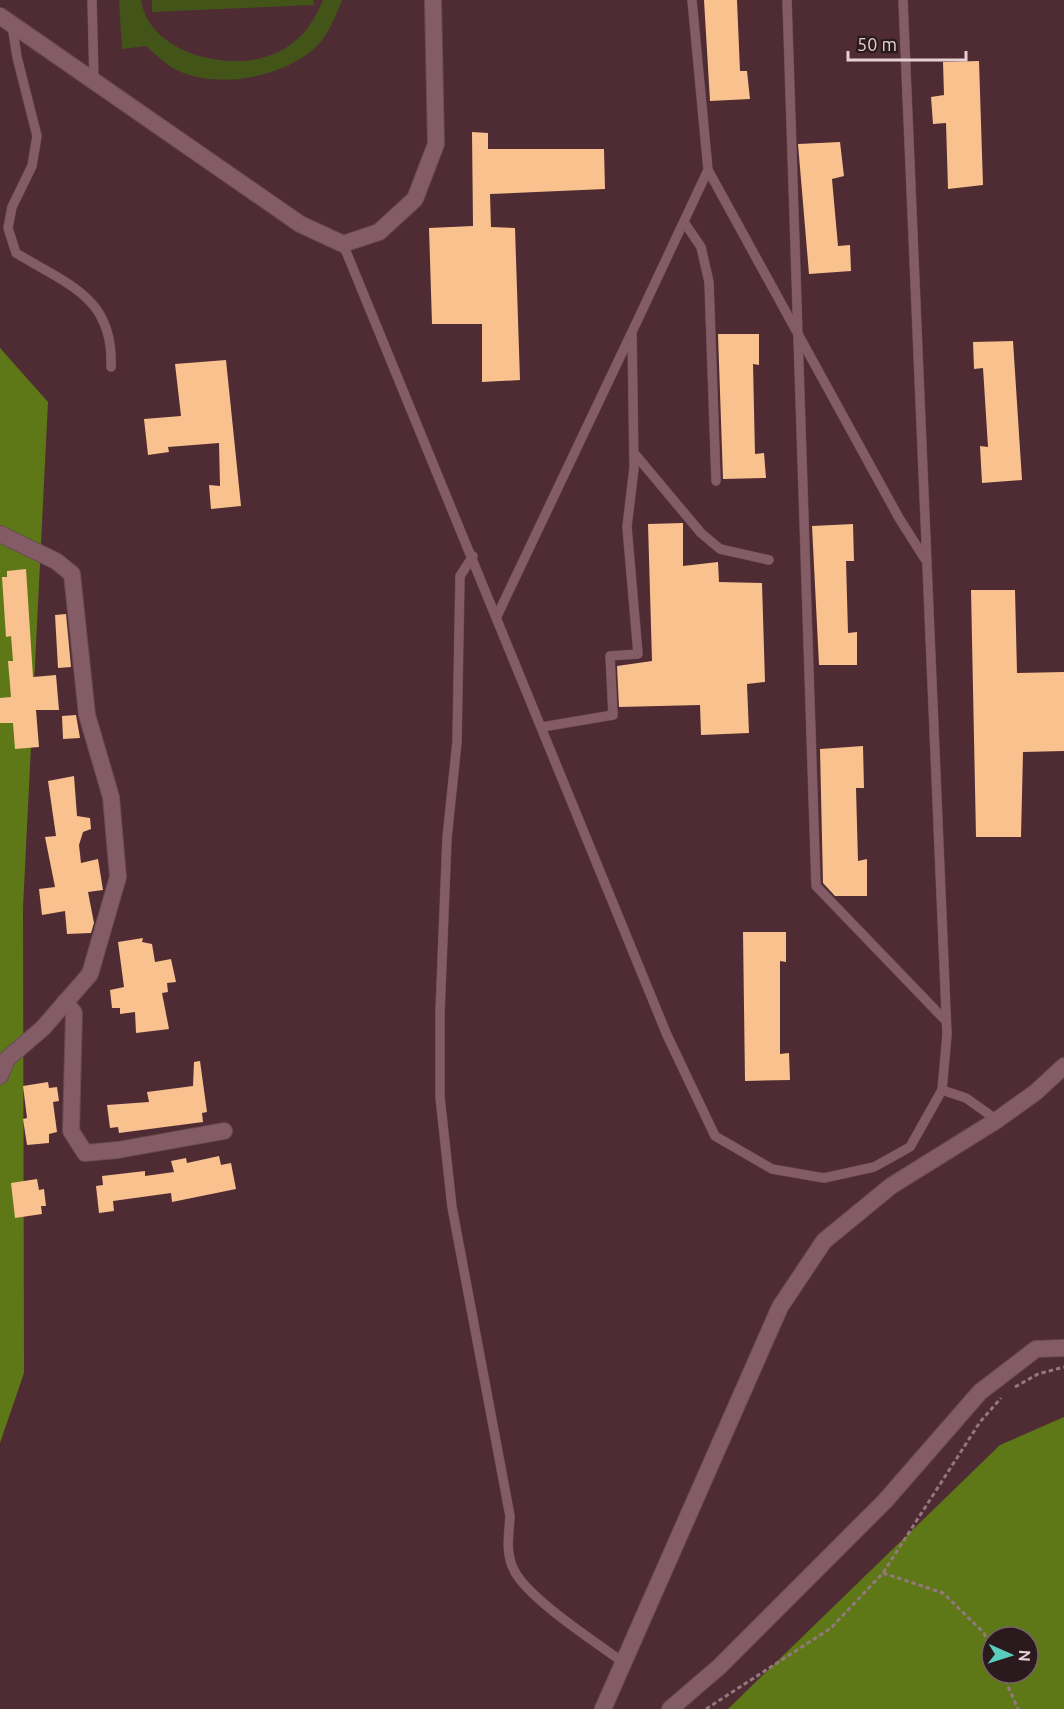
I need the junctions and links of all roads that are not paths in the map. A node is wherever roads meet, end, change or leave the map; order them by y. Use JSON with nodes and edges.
{"nodes":[{"id":1,"x":92,"y":0,"type":"edge"},
{"id":2,"x":433,"y":0,"type":"edge"},
{"id":3,"x":692,"y":0,"type":"edge"},
{"id":4,"x":787,"y":0,"type":"edge"},
{"id":5,"x":903,"y":0,"type":"edge"},
{"id":6,"x":6,"y":20,"type":"edge"},
{"id":7,"x":94,"y":81,"type":"junction"},
{"id":8,"x":708,"y":170,"type":"junction"},
{"id":9,"x":684,"y":222,"type":"junction"},
{"id":10,"x":344,"y":244,"type":"junction"},
{"id":11,"x":632,"y":332,"type":"junction"},
{"id":12,"x":799,"y":338,"type":"junction"},
{"id":13,"x":111,"y":367,"type":"dead end"},
{"id":14,"x":634,"y":453,"type":"junction"},
{"id":15,"x":716,"y":481,"type":"dead end"},
{"id":16,"x":0,"y":534,"type":"edge"},
{"id":17,"x":473,"y":556,"type":"junction"},
{"id":18,"x":769,"y":560,"type":"dead end"},
{"id":19,"x":927,"y":561,"type":"junction"},
{"id":20,"x":497,"y":616,"type":"junction"},
{"id":21,"x":542,"y":727,"type":"junction"},
{"id":22,"x":65,"y":1002,"type":"junction"},
{"id":23,"x":946,"y":1021,"type":"junction"},
{"id":24,"x":1064,"y":1066,"type":"edge"},
{"id":25,"x":0,"y":1076,"type":"edge"},
{"id":26,"x":942,"y":1090,"type":"junction"},
{"id":27,"x":998,"y":1120,"type":"junction"},
{"id":28,"x":224,"y":1131,"type":"dead end"},
{"id":29,"x":1064,"y":1348,"type":"edge"},
{"id":30,"x":624,"y":1663,"type":"junction"},
{"id":31,"x":603,"y":1709,"type":"edge"},
{"id":32,"x":670,"y":1709,"type":"edge"}],
"edges":[{"from":1,"to":7,"type":"lane"},
{"from":2,"to":10,"type":"street"},
{"from":3,"to":8,"type":"lane"},
{"from":4,"to":12,"type":"lane"},
{"from":5,"to":19,"type":"lane"},
{"from":6,"to":7,"type":"street"},
{"from":6,"to":13,"type":"lane"},
{"from":7,"to":10,"type":"street"},
{"from":8,"to":9,"type":"lane"},
{"from":8,"to":12,"type":"lane"},
{"from":9,"to":11,"type":"lane"},
{"from":9,"to":15,"type":"lane"},
{"from":10,"to":17,"type":"lane"},
{"from":11,"to":14,"type":"lane"},
{"from":11,"to":20,"type":"lane"},
{"from":12,"to":19,"type":"lane"},
{"from":12,"to":23,"type":"lane"},
{"from":14,"to":18,"type":"lane"},
{"from":14,"to":21,"type":"lane"},
{"from":16,"to":22,"type":"street"},
{"from":17,"to":20,"type":"lane"},
{"from":17,"to":30,"type":"lane"},
{"from":19,"to":23,"type":"lane"},
{"from":20,"to":21,"type":"lane"},
{"from":21,"to":26,"type":"lane"},
{"from":22,"to":25,"type":"street"},
{"from":22,"to":28,"type":"street"},
{"from":23,"to":26,"type":"lane"},
{"from":24,"to":27,"type":"street"},
{"from":26,"to":27,"type":"lane"},
{"from":27,"to":30,"type":"street"},
{"from":29,"to":32,"type":"street"},
{"from":30,"to":31,"type":"street"}]}
